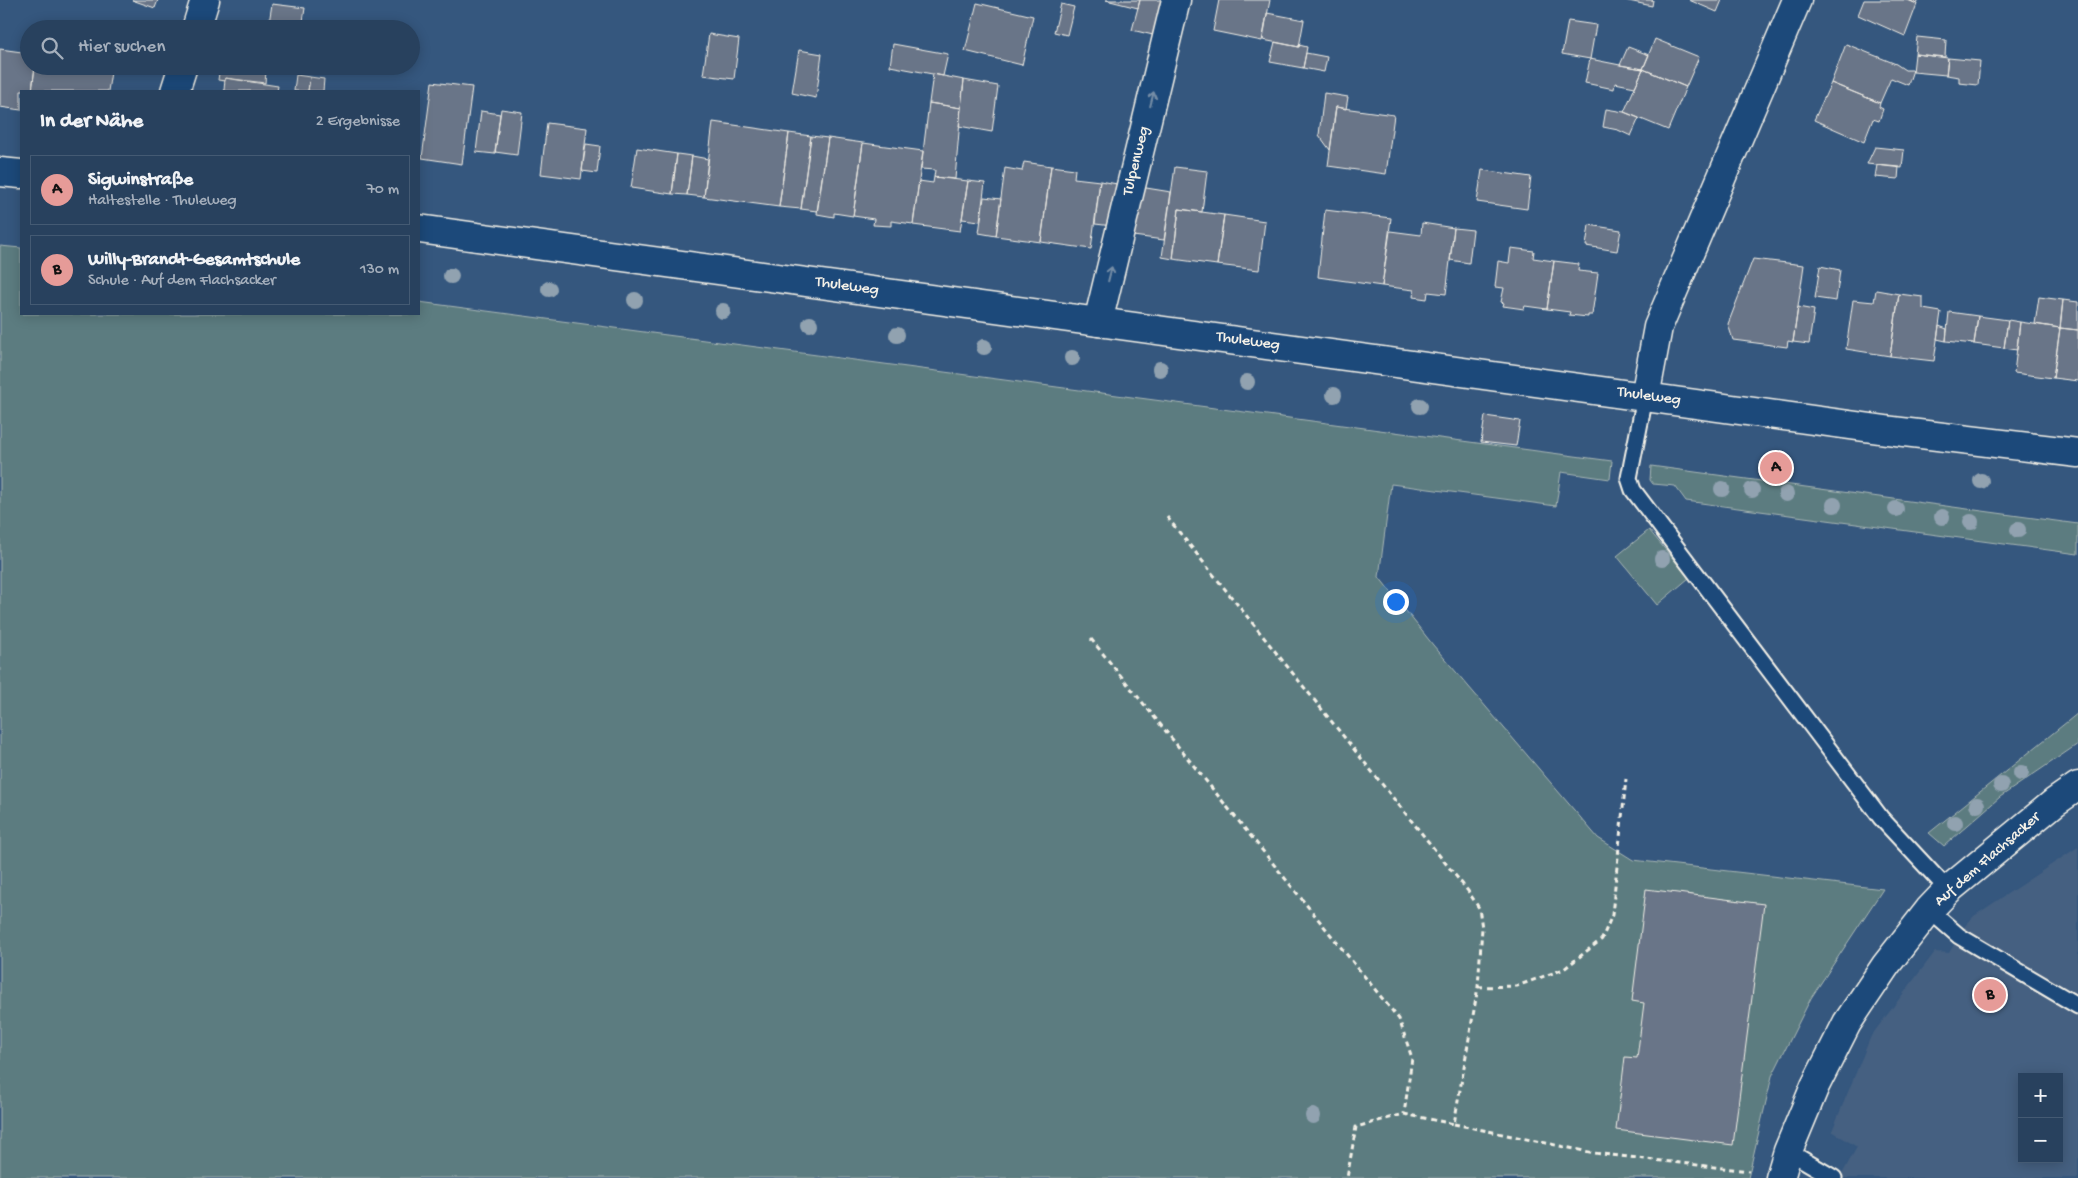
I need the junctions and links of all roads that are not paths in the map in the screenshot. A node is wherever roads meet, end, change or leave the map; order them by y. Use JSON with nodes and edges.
{"nodes":[{"id":1,"x":206,"y":0,"type":"edge"},
{"id":2,"x":1176,"y":0,"type":"edge"},
{"id":3,"x":1797,"y":0,"type":"edge"},
{"id":4,"x":199,"y":20,"type":"edge"},
{"id":5,"x":180,"y":75,"type":"edge"},
{"id":6,"x":175,"y":90,"type":"edge"},
{"id":7,"x":0,"y":172,"type":"edge"},
{"id":8,"x":20,"y":174,"type":"edge"},
{"id":9,"x":420,"y":229,"type":"edge"},
{"id":10,"x":1098,"y":322,"type":"junction"},
{"id":11,"x":1645,"y":397,"type":"junction"},
{"id":12,"x":2078,"y":453,"type":"edge"},
{"id":13,"x":2078,"y":786,"type":"edge"},
{"id":14,"x":1948,"y":890,"type":"junction"},
{"id":15,"x":1929,"y":910,"type":"junction"},
{"id":16,"x":2078,"y":1006,"type":"edge"},
{"id":17,"x":1783,"y":1168,"type":"edge"},
{"id":18,"x":1834,"y":1178,"type":"edge"}],
"edges":[{"from":1,"to":4,"type":"street"},
{"from":10,"to":2,"type":"street","name":"Tulpenweg","one_way":true},
{"from":3,"to":11,"type":"street"},
{"from":5,"to":6,"type":"street"},
{"from":7,"to":8,"type":"street"},
{"from":9,"to":10,"type":"street","name":"Thuleweg"},
{"from":10,"to":11,"type":"street","name":"Thuleweg"},
{"from":11,"to":12,"type":"street","name":"Thuleweg"},
{"from":11,"to":14,"type":"lane"},
{"from":13,"to":14,"type":"street","name":"Auf dem Flachsacker"},
{"from":14,"to":15,"type":"street","name":"Auf dem Flachsacker"},
{"from":15,"to":16,"type":"lane"},
{"from":15,"to":17,"type":"street","name":"Auf dem Flachsacker"},
{"from":17,"to":18,"type":"lane"}]}
